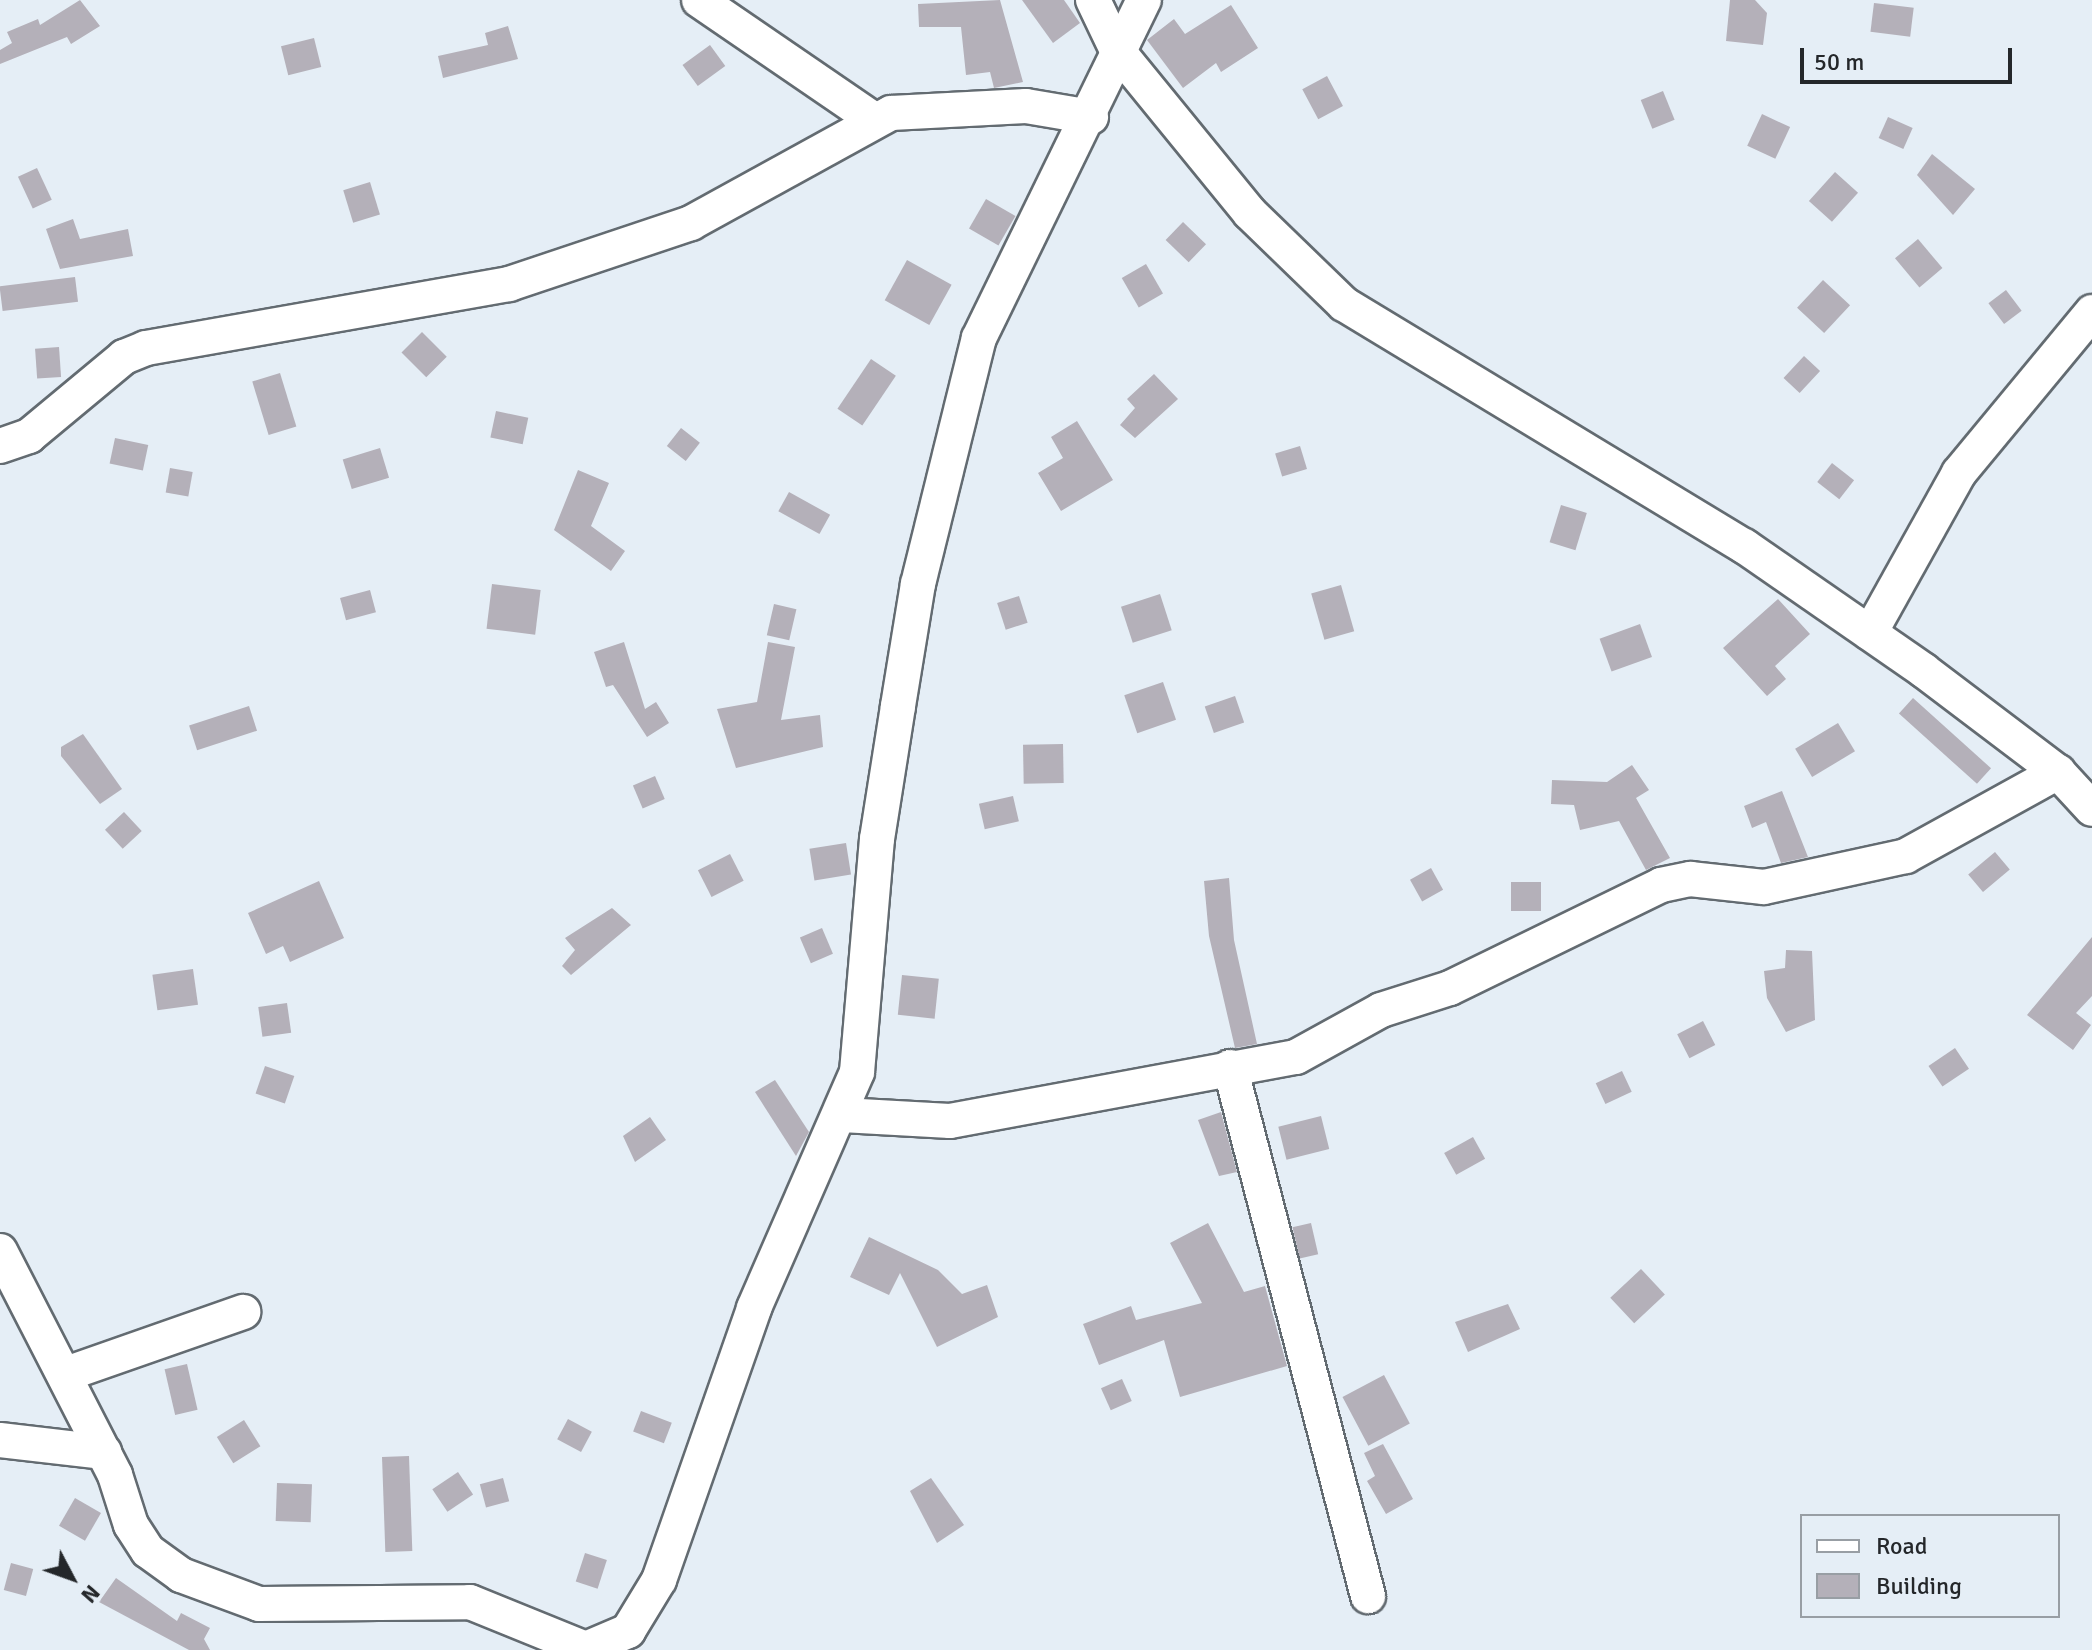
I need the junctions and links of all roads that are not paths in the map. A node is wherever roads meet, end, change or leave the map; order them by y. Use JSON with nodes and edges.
{"nodes":[{"id":1,"x":699,"y":0,"type":"edge"},
{"id":2,"x":1093,"y":0,"type":"edge"},
{"id":3,"x":1144,"y":0,"type":"edge"},
{"id":4,"x":1117,"y":50,"type":"junction"},
{"id":5,"x":1091,"y":117,"type":"junction"},
{"id":6,"x":873,"y":119,"type":"junction"},
{"id":7,"x":2092,"y":312,"type":"edge"},
{"id":8,"x":0,"y":446,"type":"edge"},
{"id":9,"x":1870,"y":633,"type":"junction"},
{"id":10,"x":2058,"y":772,"type":"junction"},
{"id":11,"x":2092,"y":809,"type":"edge"},
{"id":12,"x":1230,"y":1067,"type":"junction"},
{"id":13,"x":842,"y":1115,"type":"junction"},
{"id":14,"x":0,"y":1251,"type":"edge"},
{"id":15,"x":243,"y":1312,"type":"dead end"},
{"id":16,"x":66,"y":1374,"type":"junction"},
{"id":17,"x":0,"y":1440,"type":"edge"},
{"id":18,"x":104,"y":1452,"type":"junction"},
{"id":19,"x":1368,"y":1596,"type":"dead end"}],
"edges":[{"from":1,"to":6,"type":"street"},
{"from":2,"to":4,"type":"street"},
{"from":3,"to":4,"type":"street"},
{"from":4,"to":5,"type":"street"},
{"from":4,"to":9,"type":"street"},
{"from":5,"to":6,"type":"street"},
{"from":5,"to":13,"type":"street"},
{"from":6,"to":8,"type":"street"},
{"from":7,"to":9,"type":"street"},
{"from":9,"to":10,"type":"street"},
{"from":10,"to":11,"type":"street"},
{"from":10,"to":12,"type":"street"},
{"from":12,"to":13,"type":"street"},
{"from":12,"to":19,"type":"street"},
{"from":13,"to":18,"type":"street"},
{"from":14,"to":16,"type":"street"},
{"from":15,"to":16,"type":"street"},
{"from":16,"to":18,"type":"street"},
{"from":17,"to":18,"type":"street"}]}
